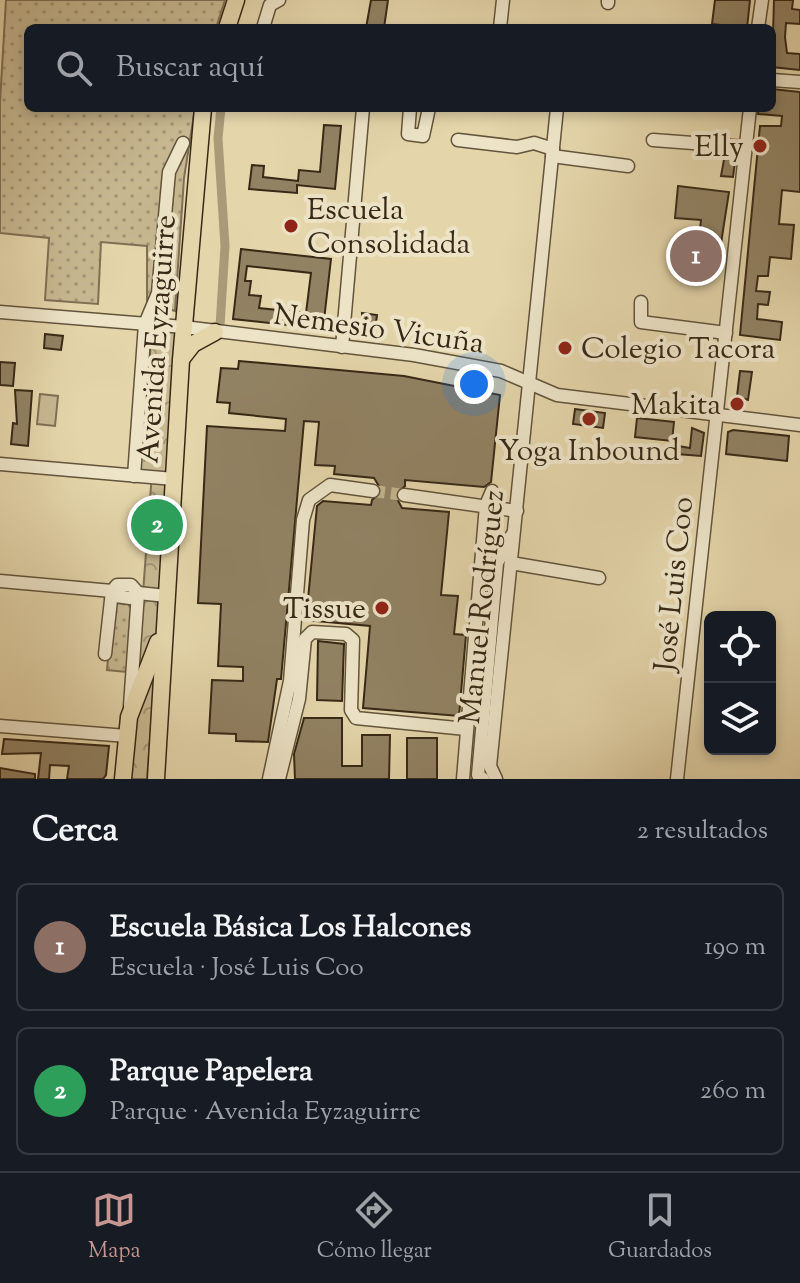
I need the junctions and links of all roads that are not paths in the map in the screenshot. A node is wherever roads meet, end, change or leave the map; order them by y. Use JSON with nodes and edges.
{"nodes":[{"id":1,"x":236,"y":0,"type":"edge"},
{"id":2,"x":503,"y":0,"type":"edge"},
{"id":3,"x":762,"y":0,"type":"edge"},
{"id":4,"x":273,"y":2,"type":"edge"},
{"id":5,"x":233,"y":24,"type":"edge"},
{"id":6,"x":265,"y":24,"type":"edge"},
{"id":7,"x":500,"y":24,"type":"edge"},
{"id":8,"x":759,"y":24,"type":"edge"},
{"id":9,"x":776,"y":80,"type":"edge"},
{"id":10,"x":800,"y":82,"type":"edge"},
{"id":11,"x":203,"y":112,"type":"edge"},
{"id":12,"x":363,"y":112,"type":"edge"},
{"id":13,"x":410,"y":112,"type":"edge"},
{"id":14,"x":428,"y":112,"type":"edge"},
{"id":15,"x":557,"y":112,"type":"edge"},
{"id":16,"x":750,"y":112,"type":"edge"},
{"id":17,"x":458,"y":140,"type":"dead end"},
{"id":18,"x":653,"y":140,"type":"dead end"},
{"id":19,"x":183,"y":143,"type":"dead end"},
{"id":20,"x":746,"y":147,"type":"junction"},
{"id":21,"x":552,"y":152,"type":"junction"},
{"id":22,"x":628,"y":166,"type":"dead end"},
{"id":23,"x":641,"y":302,"type":"dead end"},
{"id":24,"x":0,"y":312,"type":"edge"},
{"id":25,"x":145,"y":324,"type":"junction"},
{"id":26,"x":184,"y":327,"type":"junction"},
{"id":27,"x":215,"y":332,"type":"junction"},
{"id":28,"x":726,"y":333,"type":"junction"},
{"id":29,"x":342,"y":347,"type":"junction"},
{"id":30,"x":181,"y":360,"type":"junction"},
{"id":31,"x":530,"y":384,"type":"junction"},
{"id":32,"x":718,"y":415,"type":"junction"},
{"id":33,"x":800,"y":425,"type":"edge"},
{"id":34,"x":0,"y":464,"type":"edge"},
{"id":35,"x":134,"y":476,"type":"junction"},
{"id":36,"x":174,"y":479,"type":"junction"},
{"id":37,"x":373,"y":491,"type":"tunnel mouth"},
{"id":38,"x":492,"y":491,"type":"dead end"},
{"id":39,"x":404,"y":495,"type":"tunnel mouth"},
{"id":40,"x":486,"y":505,"type":"junction"},
{"id":41,"x":517,"y":511,"type":"junction"},
{"id":42,"x":515,"y":529,"type":"junction"},
{"id":43,"x":511,"y":563,"type":"junction"},
{"id":44,"x":599,"y":578,"type":"dead end"},
{"id":45,"x":0,"y":581,"type":"edge"},
{"id":46,"x":112,"y":591,"type":"junction"},
{"id":47,"x":138,"y":593,"type":"junction"},
{"id":48,"x":167,"y":596,"type":"junction"},
{"id":49,"x":166,"y":621,"type":"junction"},
{"id":50,"x":105,"y":654,"type":"dead end"},
{"id":51,"x":129,"y":717,"type":"junction"},
{"id":52,"x":0,"y":726,"type":"edge"},
{"id":53,"x":466,"y":729,"type":"junction"},
{"id":54,"x":127,"y":736,"type":"junction"},
{"id":55,"x":491,"y":778,"type":"edge"},
{"id":56,"x":123,"y":779,"type":"edge"},
{"id":57,"x":156,"y":779,"type":"edge"},
{"id":58,"x":269,"y":779,"type":"edge"},
{"id":59,"x":279,"y":779,"type":"edge"},
{"id":60,"x":463,"y":779,"type":"edge"},
{"id":61,"x":677,"y":779,"type":"edge"}],
"edges":[{"from":1,"to":5,"type":"main road"},
{"from":2,"to":7,"type":"street"},
{"from":3,"to":8,"type":"street"},
{"from":4,"to":6,"type":"street"},
{"from":9,"to":10,"type":"street"},
{"from":11,"to":26,"type":"main road","name":"Avenida Eyzaguirre"},
{"from":12,"to":29,"type":"street"},
{"from":13,"to":14,"type":"street"},
{"from":15,"to":21,"type":"street","name":"Manuel Rodríguez"},
{"from":16,"to":20,"type":"street","name":"José Luis Coo"},
{"from":17,"to":21,"type":"street"},
{"from":18,"to":20,"type":"street"},
{"from":19,"to":25,"type":"street"},
{"from":20,"to":28,"type":"street","name":"José Luis Coo"},
{"from":21,"to":22,"type":"street"},
{"from":21,"to":31,"type":"street","name":"Manuel Rodríguez"},
{"from":23,"to":28,"type":"street"},
{"from":24,"to":25,"type":"street","name":"Nemesio Vicuña"},
{"from":25,"to":26,"type":"street","name":"Nemesio Vicuña"},
{"from":25,"to":35,"type":"street"},
{"from":26,"to":27,"type":"street","name":"Nemesio Vicuña"},
{"from":26,"to":30,"type":"main road","name":"Avenida Eyzaguirre"},
{"from":27,"to":29,"type":"street","name":"Nemesio Vicuña"},
{"from":27,"to":30,"type":"main road"},
{"from":28,"to":32,"type":"street","name":"José Luis Coo"},
{"from":29,"to":31,"type":"street","name":"Nemesio Vicuña"},
{"from":30,"to":36,"type":"main road","name":"Avenida Eyzaguirre"},
{"from":31,"to":32,"type":"street","name":"Nemesio Vicuña"},
{"from":31,"to":41,"type":"street","name":"Manuel Rodríguez"},
{"from":32,"to":33,"type":"street","name":"Nemesio Vicuña"},
{"from":32,"to":61,"type":"street","name":"José Luis Coo"},
{"from":34,"to":35,"type":"street"},
{"from":35,"to":36,"type":"street"},
{"from":36,"to":48,"type":"main road","name":"Avenida Eyzaguirre"},
{"from":37,"to":58,"type":"street"},
{"from":38,"to":40,"type":"street"},
{"from":39,"to":40,"type":"street"},
{"from":40,"to":41,"type":"street"},
{"from":40,"to":53,"type":"street"},
{"from":41,"to":42,"type":"street","name":"Manuel Rodríguez"},
{"from":42,"to":43,"type":"street","name":"Manuel Rodríguez"},
{"from":42,"to":55,"type":"street"},
{"from":43,"to":44,"type":"street"},
{"from":43,"to":55,"type":"street","name":"Manuel Rodríguez"},
{"from":45,"to":46,"type":"street"},
{"from":46,"to":47,"type":"street"},
{"from":46,"to":50,"type":"street"},
{"from":47,"to":48,"type":"street"},
{"from":47,"to":51,"type":"street","name":"Avenida Eyzaguirre"},
{"from":48,"to":49,"type":"main road","name":"Avenida Eyzaguirre"},
{"from":49,"to":51,"type":"main road","name":"Avenida Eyzaguirre"},
{"from":49,"to":57,"type":"main road","name":"Avenida Eyzaguirre"},
{"from":51,"to":54,"type":"main road","name":"Avenida Eyzaguirre"},
{"from":52,"to":54,"type":"street"},
{"from":53,"to":59,"type":"street"},
{"from":53,"to":60,"type":"street"},
{"from":54,"to":56,"type":"main road","name":"Avenida Eyzaguirre"}]}
